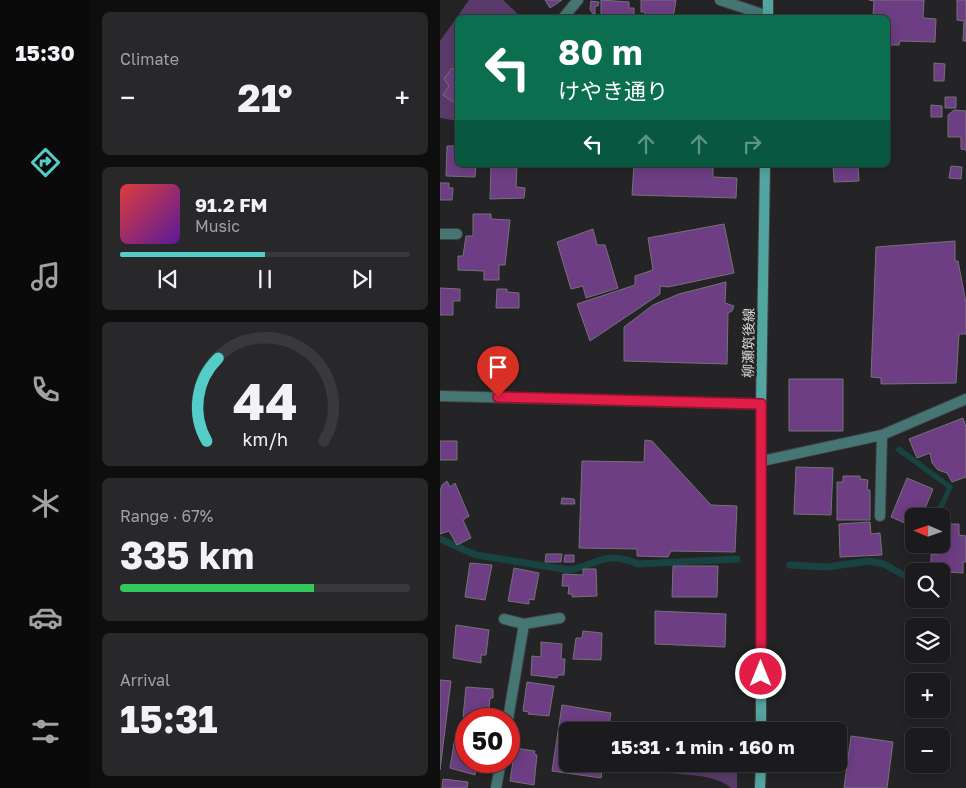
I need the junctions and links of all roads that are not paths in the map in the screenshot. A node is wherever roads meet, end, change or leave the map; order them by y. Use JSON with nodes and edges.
{"nodes":[{"id":1,"x":578,"y":0,"type":"edge"},
{"id":2,"x":720,"y":0,"type":"edge"},
{"id":3,"x":768,"y":0,"type":"edge"},
{"id":4,"x":566,"y":15,"type":"edge"},
{"id":5,"x":762,"y":15,"type":"edge"},
{"id":6,"x":768,"y":15,"type":"edge"},
{"id":7,"x":765,"y":167,"type":"edge"},
{"id":8,"x":440,"y":234,"type":"edge"},
{"id":9,"x":457,"y":234,"type":"dead end"},
{"id":10,"x":440,"y":396,"type":"edge"},
{"id":11,"x":966,"y":399,"type":"edge"},
{"id":12,"x":761,"y":404,"type":"junction"},
{"id":13,"x":882,"y":435,"type":"junction"},
{"id":14,"x":762,"y":462,"type":"junction"},
{"id":15,"x":880,"y":516,"type":"dead end"},
{"id":16,"x":560,"y":618,"type":"dead end"},
{"id":17,"x":504,"y":619,"type":"dead end"},
{"id":18,"x":524,"y":624,"type":"junction"},
{"id":19,"x":510,"y":708,"type":"edge"},
{"id":20,"x":761,"y":722,"type":"edge"},
{"id":21,"x":760,"y":772,"type":"edge"},
{"id":22,"x":499,"y":773,"type":"edge"},
{"id":23,"x":496,"y":788,"type":"edge"},
{"id":24,"x":760,"y":788,"type":"edge"}],
"edges":[{"from":1,"to":4,"type":"street"},
{"from":2,"to":5,"type":"street"},
{"from":3,"to":6,"type":"main road"},
{"from":7,"to":12,"type":"main road","name":"柳瀬筑後線"},
{"from":8,"to":9,"type":"street"},
{"from":10,"to":12,"type":"street"},
{"from":11,"to":13,"type":"street"},
{"from":12,"to":14,"type":"main road","name":"柳瀬筑後線"},
{"from":13,"to":14,"type":"street"},
{"from":13,"to":15,"type":"street"},
{"from":14,"to":20,"type":"main road","name":"柳瀬筑後線"},
{"from":16,"to":18,"type":"street"},
{"from":17,"to":18,"type":"street"},
{"from":18,"to":19,"type":"street"},
{"from":21,"to":24,"type":"main road"},
{"from":22,"to":23,"type":"street"}]}
